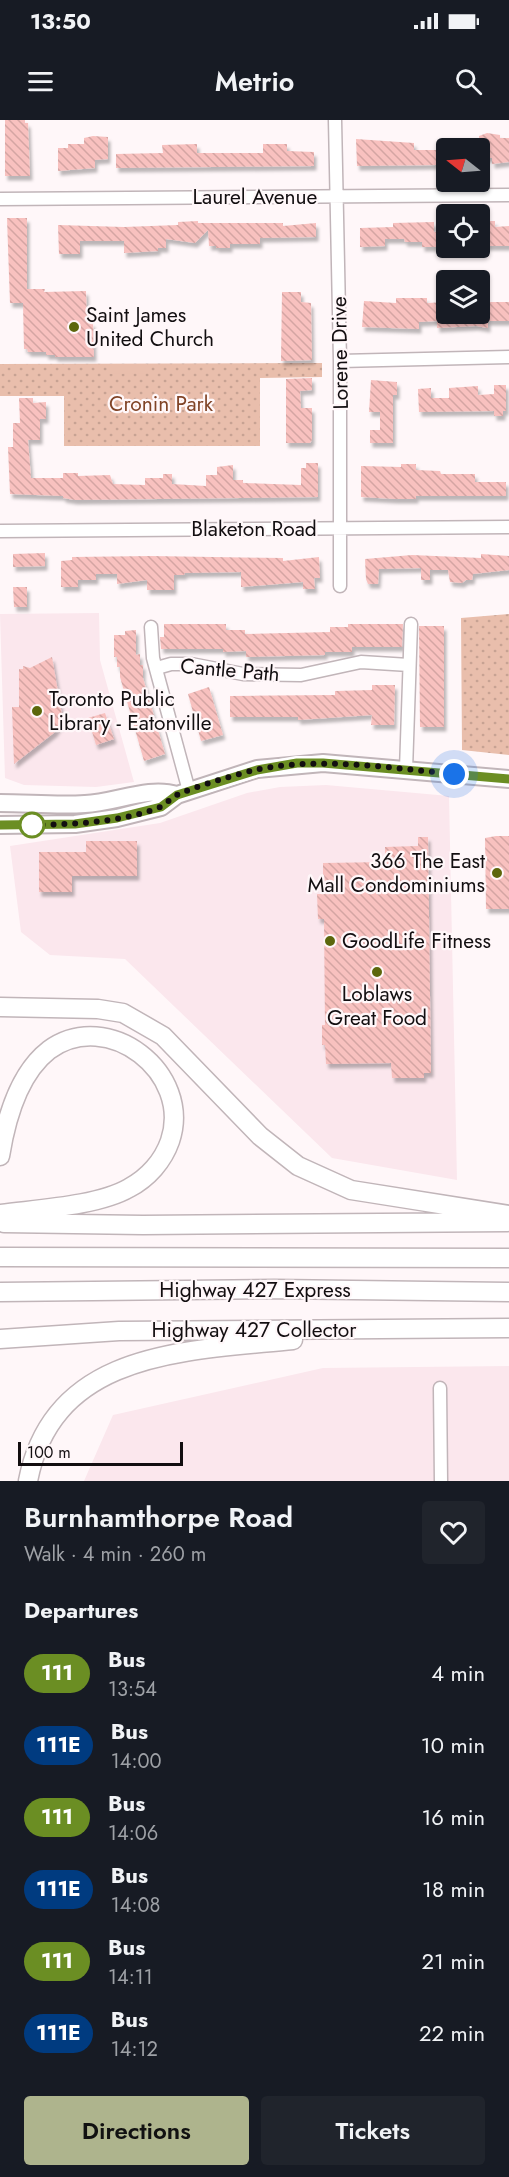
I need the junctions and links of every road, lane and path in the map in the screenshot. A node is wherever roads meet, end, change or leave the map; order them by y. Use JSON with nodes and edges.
{"nodes":[{"id":1,"x":335,"y":120,"type":"edge"},
{"id":2,"x":509,"y":195,"type":"edge"},
{"id":3,"x":336,"y":196,"type":"junction"},
{"id":4,"x":0,"y":199,"type":"edge"},
{"id":5,"x":509,"y":357,"type":"edge"},
{"id":6,"x":340,"y":361,"type":"junction"},
{"id":7,"x":509,"y":527,"type":"edge"},
{"id":8,"x":342,"y":528,"type":"junction"},
{"id":9,"x":0,"y":531,"type":"edge"},
{"id":10,"x":340,"y":586,"type":"dead end"},
{"id":11,"x":411,"y":624,"type":"dead end"},
{"id":12,"x":151,"y":627,"type":"dead end"},
{"id":13,"x":409,"y":665,"type":"junction"},
{"id":14,"x":157,"y":668,"type":"junction"},
{"id":15,"x":406,"y":770,"type":"junction"},
{"id":16,"x":509,"y":779,"type":"edge"},
{"id":17,"x":183,"y":793,"type":"junction"},
{"id":18,"x":0,"y":803,"type":"edge"},
{"id":19,"x":0,"y":825,"type":"edge"},
{"id":20,"x":0,"y":1007,"type":"edge"},
{"id":21,"x":0,"y":1156,"type":"edge"},
{"id":22,"x":0,"y":1214,"type":"edge"},
{"id":23,"x":509,"y":1215,"type":"edge"},
{"id":24,"x":509,"y":1222,"type":"edge"},
{"id":25,"x":0,"y":1223,"type":"edge"},
{"id":26,"x":0,"y":1257,"type":"edge"},
{"id":27,"x":509,"y":1257,"type":"edge"},
{"id":28,"x":0,"y":1292,"type":"edge"},
{"id":29,"x":509,"y":1292,"type":"edge"},
{"id":30,"x":0,"y":1327,"type":"edge"},
{"id":31,"x":398,"y":1328,"type":"junction"},
{"id":32,"x":509,"y":1328,"type":"edge"},
{"id":33,"x":119,"y":1331,"type":"junction"},
{"id":34,"x":0,"y":1339,"type":"edge"},
{"id":35,"x":440,"y":1388,"type":"dead end"},
{"id":36,"x":28,"y":1481,"type":"edge"},
{"id":37,"x":441,"y":1481,"type":"edge"}],
"edges":[{"from":1,"to":3,"type":"street","name":"Lorene Drive"},
{"from":2,"to":3,"type":"street","name":"Laurel Avenue"},
{"from":3,"to":4,"type":"street","name":"Laurel Avenue"},
{"from":3,"to":6,"type":"street","name":"Lorene Drive"},
{"from":5,"to":6,"type":"street"},
{"from":6,"to":8,"type":"street","name":"Lorene Drive"},
{"from":7,"to":8,"type":"street","name":"Blaketon Road"},
{"from":8,"to":9,"type":"street","name":"Blaketon Road"},
{"from":8,"to":10,"type":"street","name":"Lorene Drive"},
{"from":11,"to":13,"type":"street"},
{"from":12,"to":14,"type":"street","name":"Cantle Path"},
{"from":13,"to":14,"type":"street","name":"Cantle Path"},
{"from":13,"to":15,"type":"street"},
{"from":14,"to":17,"type":"street","name":"Cantle Path"},
{"from":15,"to":16,"type":"main road"},
{"from":15,"to":17,"type":"main road"},
{"from":17,"to":18,"type":"main road"},
{"from":17,"to":19,"type":"main road"},
{"from":20,"to":23,"type":"highway"},
{"from":21,"to":22,"type":"highway"},
{"from":24,"to":25,"type":"highway"},
{"from":26,"to":27,"type":"highway","name":"Highway 427 Express"},
{"from":28,"to":29,"type":"highway","name":"Highway 427 Express"},
{"from":30,"to":33,"type":"highway"},
{"from":31,"to":32,"type":"highway","name":"Highway 427 Collector"},
{"from":31,"to":33,"type":"highway","name":"Highway 427 Collector"},
{"from":31,"to":36,"type":"highway"},
{"from":33,"to":34,"type":"highway","name":"Highway 427 Collector"},
{"from":35,"to":37,"type":"street"}]}
